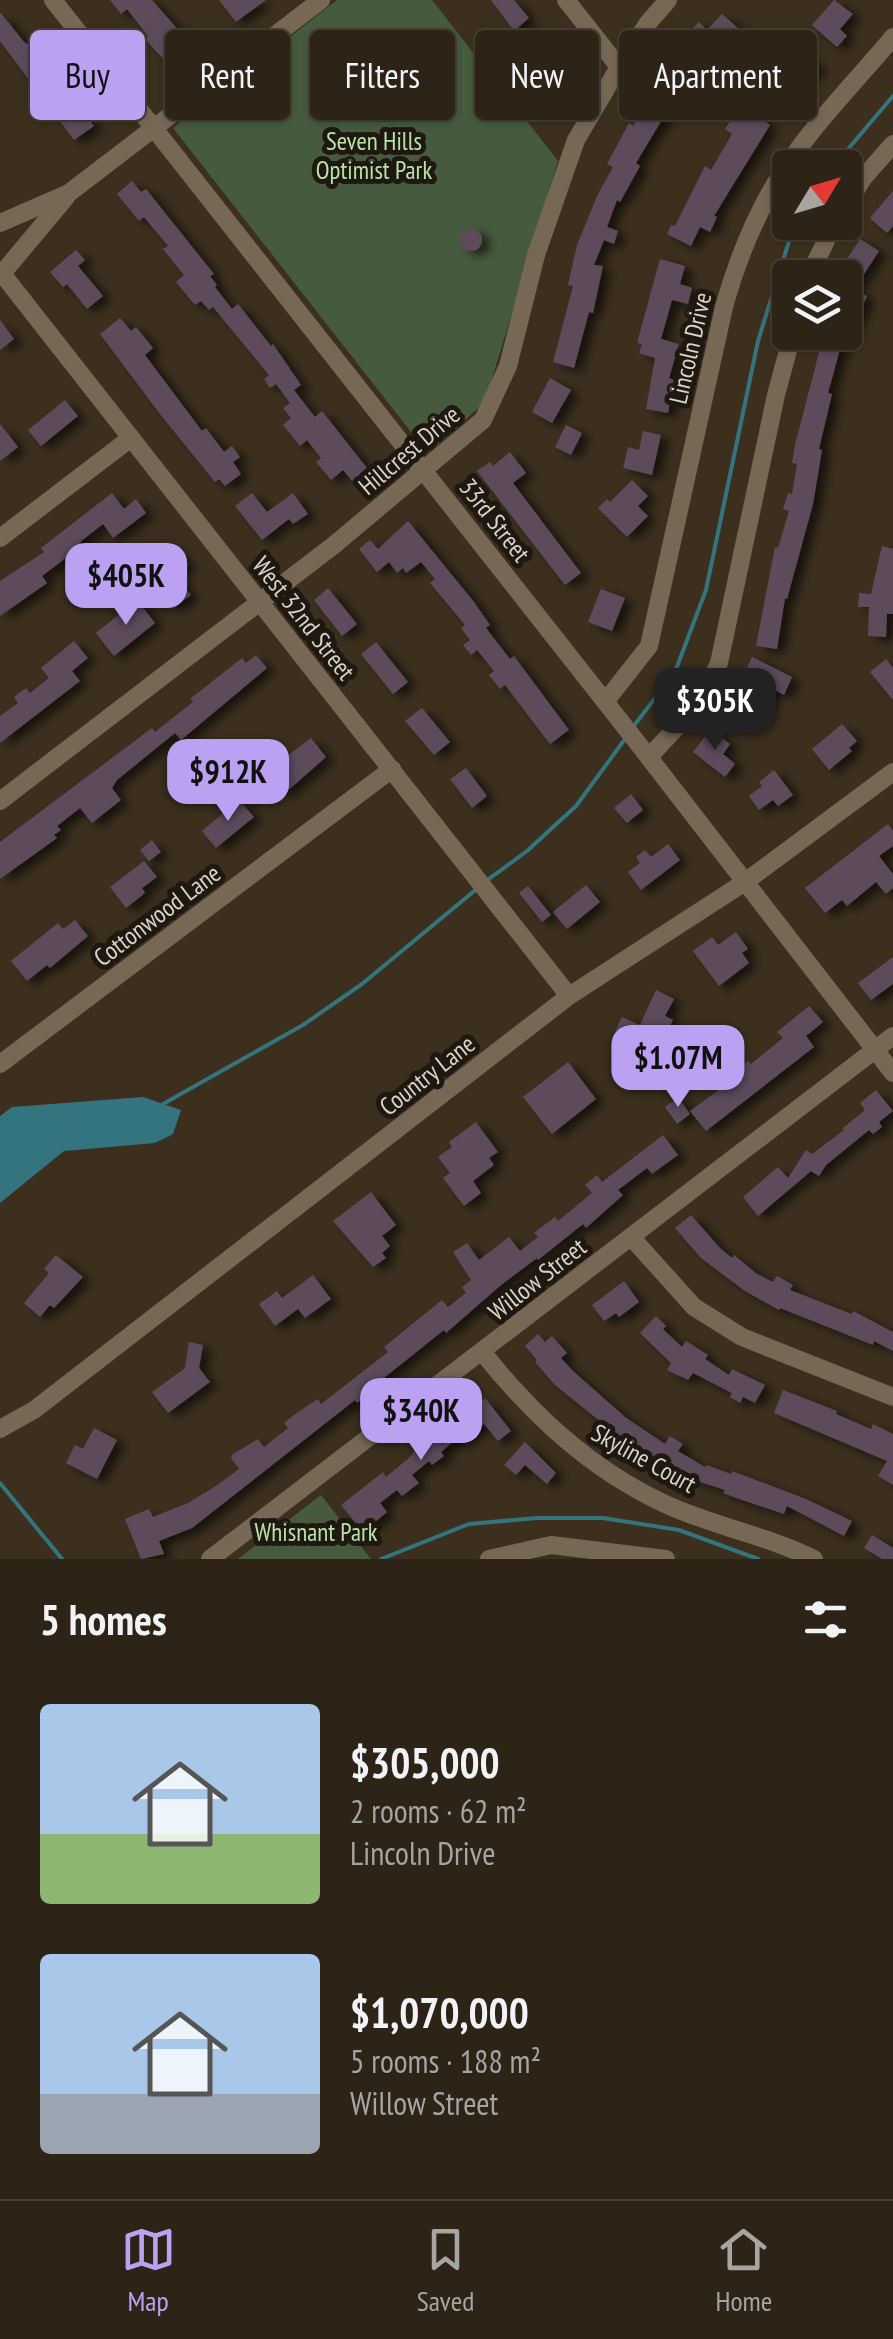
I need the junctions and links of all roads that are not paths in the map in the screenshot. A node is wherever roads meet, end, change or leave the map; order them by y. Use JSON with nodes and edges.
{"nodes":[{"id":1,"x":52,"y":0,"type":"edge"},
{"id":2,"x":566,"y":0,"type":"edge"},
{"id":3,"x":668,"y":0,"type":"edge"},
{"id":4,"x":318,"y":1,"type":"edge"},
{"id":5,"x":643,"y":30,"type":"edge"},
{"id":6,"x":893,"y":38,"type":"edge"},
{"id":7,"x":619,"y":67,"type":"joint"},
{"id":8,"x":153,"y":128,"type":"junction"},
{"id":9,"x":893,"y":144,"type":"edge"},
{"id":10,"x":862,"y":181,"type":"edge"},
{"id":11,"x":69,"y":193,"type":"junction"},
{"id":12,"x":0,"y":223,"type":"edge"},
{"id":13,"x":1,"y":274,"type":"edge"},
{"id":14,"x":788,"y":350,"type":"edge"},
{"id":15,"x":131,"y":438,"type":"junction"},
{"id":16,"x":425,"y":471,"type":"junction"},
{"id":17,"x":0,"y":538,"type":"edge"},
{"id":18,"x":260,"y":602,"type":"junction"},
{"id":19,"x":605,"y":702,"type":"junction"},
{"id":20,"x":645,"y":751,"type":"junction"},
{"id":21,"x":392,"y":770,"type":"junction"},
{"id":22,"x":893,"y":772,"type":"edge"},
{"id":23,"x":0,"y":800,"type":"edge"},
{"id":24,"x":745,"y":882,"type":"junction"},
{"id":25,"x":569,"y":996,"type":"junction"},
{"id":26,"x":893,"y":1036,"type":"edge"},
{"id":27,"x":876,"y":1050,"type":"junction"},
{"id":28,"x":0,"y":1064,"type":"edge"},
{"id":29,"x":893,"y":1073,"type":"edge"},
{"id":30,"x":632,"y":1238,"type":"junction"},
{"id":31,"x":483,"y":1352,"type":"junction"},
{"id":32,"x":893,"y":1397,"type":"edge"},
{"id":33,"x":0,"y":1429,"type":"edge"},
{"id":34,"x":210,"y":1559,"type":"edge"},
{"id":35,"x":489,"y":1559,"type":"edge"},
{"id":36,"x":666,"y":1559,"type":"edge"},
{"id":37,"x":814,"y":1559,"type":"edge"}],
"edges":[{"from":1,"to":8,"type":"street","name":"33rd Street"},
{"from":2,"to":7,"type":"street"},
{"from":3,"to":5,"type":"street","name":"Hillcrest Drive"},
{"from":4,"to":8,"type":"street"},
{"from":6,"to":19,"type":"street","name":"Lincoln Drive"},
{"from":7,"to":16,"type":"street","name":"Hillcrest Drive"},
{"from":8,"to":11,"type":"street"},
{"from":8,"to":16,"type":"street","name":"33rd Street"},
{"from":9,"to":10,"type":"street"},
{"from":11,"to":12,"type":"street"},
{"from":11,"to":13,"type":"street"},
{"from":13,"to":15,"type":"street","name":"West 32nd Street"},
{"from":14,"to":20,"type":"street"},
{"from":15,"to":17,"type":"street"},
{"from":15,"to":18,"type":"street","name":"West 32nd Street"},
{"from":16,"to":18,"type":"street","name":"Hillcrest Drive"},
{"from":16,"to":19,"type":"street","name":"33rd Street"},
{"from":18,"to":21,"type":"street","name":"West 32nd Street"},
{"from":18,"to":23,"type":"street","name":"Hillcrest Drive"},
{"from":19,"to":20,"type":"street","name":"33rd Street"},
{"from":20,"to":24,"type":"street","name":"33rd Street"},
{"from":21,"to":25,"type":"street","name":"West 32nd Street"},
{"from":21,"to":28,"type":"street","name":"Cottonwood Lane"},
{"from":22,"to":24,"type":"street","name":"Country Lane"},
{"from":24,"to":25,"type":"street","name":"Country Lane"},
{"from":24,"to":27,"type":"street","name":"33rd Street"},
{"from":25,"to":33,"type":"street","name":"Country Lane"},
{"from":26,"to":27,"type":"street","name":"Willow Street"},
{"from":27,"to":29,"type":"street","name":"33rd Street"},
{"from":27,"to":30,"type":"street","name":"Willow Street"},
{"from":30,"to":31,"type":"street","name":"Willow Street"},
{"from":30,"to":32,"type":"street"},
{"from":31,"to":34,"type":"street","name":"Willow Street"},
{"from":31,"to":37,"type":"street","name":"Skyline Court"},
{"from":35,"to":36,"type":"street"}]}
